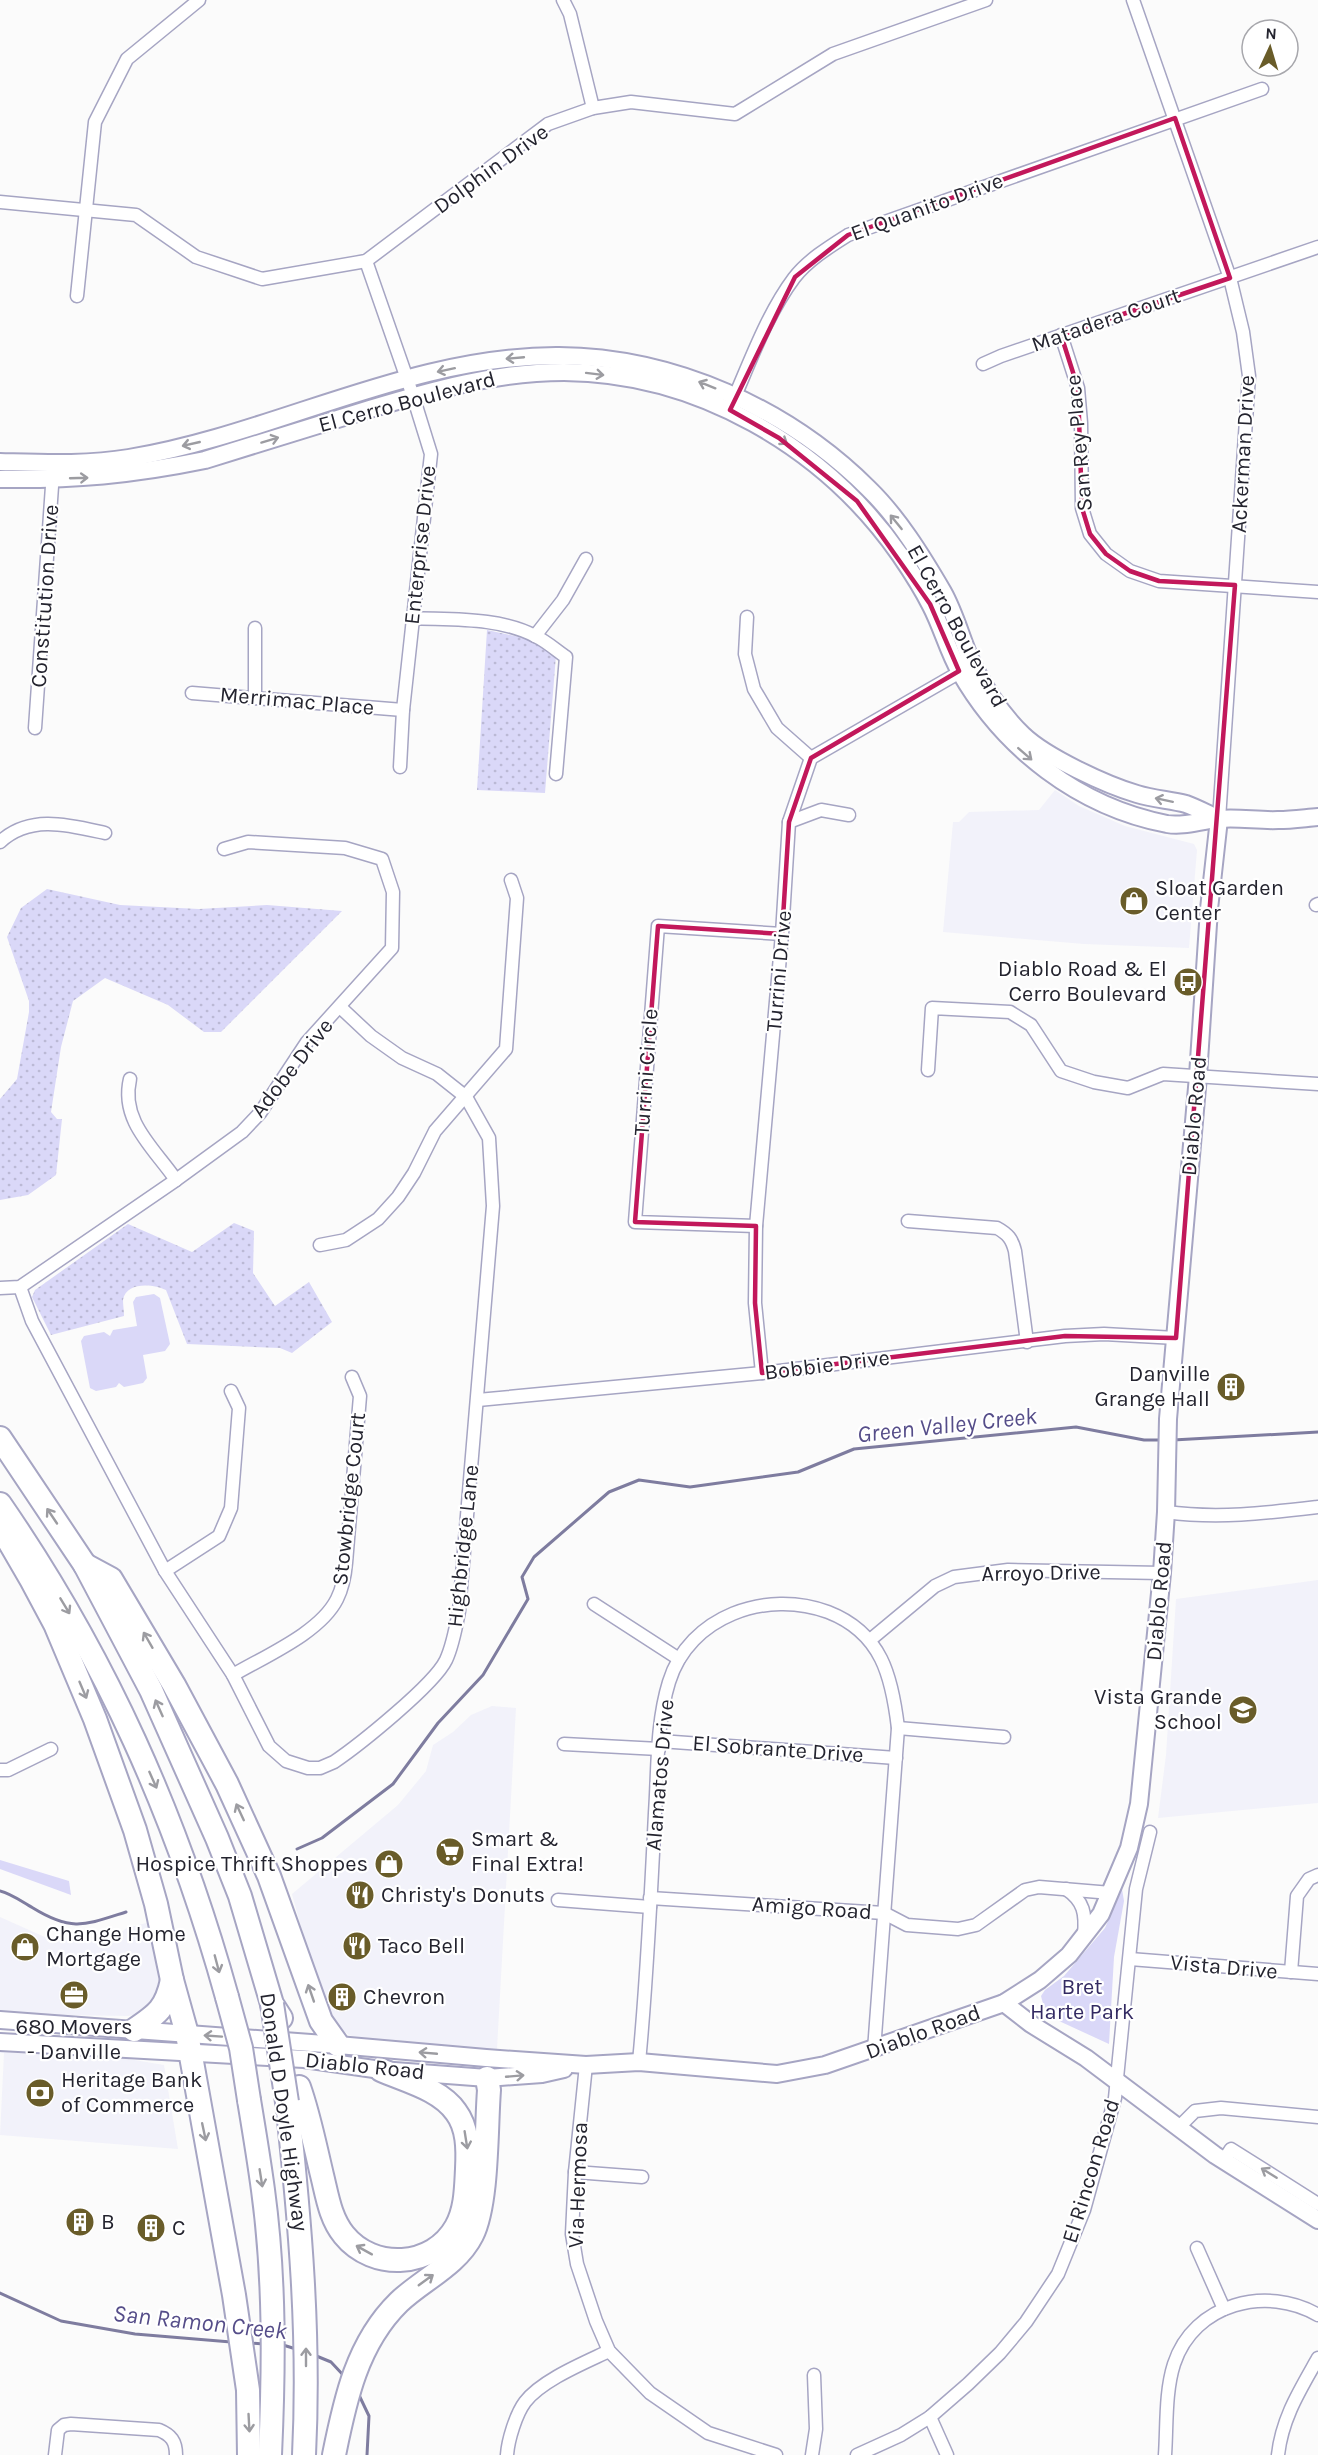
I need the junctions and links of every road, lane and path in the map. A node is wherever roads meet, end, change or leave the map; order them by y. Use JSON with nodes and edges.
{"nodes":[{"id":1,"x":199,"y":0,"type":"edge"},
{"id":2,"x":563,"y":0,"type":"edge"},
{"id":3,"x":986,"y":0,"type":"edge"},
{"id":4,"x":1133,"y":0,"type":"edge"},
{"id":5,"x":1262,"y":89,"type":"dead end"},
{"id":6,"x":593,"y":108,"type":"junction"},
{"id":7,"x":1175,"y":118,"type":"junction"},
{"id":8,"x":0,"y":202,"type":"edge"},
{"id":9,"x":87,"y":211,"type":"junction"},
{"id":10,"x":1318,"y":247,"type":"edge"},
{"id":11,"x":366,"y":261,"type":"junction"},
{"id":12,"x":1230,"y":278,"type":"junction"},
{"id":13,"x":77,"y":296,"type":"dead end"},
{"id":14,"x":1062,"y":335,"type":"junction"},
{"id":15,"x":983,"y":364,"type":"dead end"},
{"id":16,"x":407,"y":379,"type":"junction"},
{"id":17,"x":413,"y":396,"type":"junction"},
{"id":18,"x":732,"y":403,"type":"junction"},
{"id":19,"x":0,"y":462,"type":"edge"},
{"id":20,"x":53,"y":471,"type":"junction"},
{"id":21,"x":0,"y":479,"type":"edge"},
{"id":22,"x":586,"y":559,"type":"dead end"},
{"id":23,"x":1235,"y":585,"type":"junction"},
{"id":24,"x":1318,"y":592,"type":"edge"},
{"id":25,"x":747,"y":617,"type":"dead end"},
{"id":26,"x":412,"y":618,"type":"junction"},
{"id":27,"x":255,"y":628,"type":"dead end"},
{"id":28,"x":535,"y":636,"type":"junction"},
{"id":29,"x":966,"y":668,"type":"junction"},
{"id":30,"x":192,"y":693,"type":"dead end"},
{"id":31,"x":255,"y":698,"type":"junction"},
{"id":32,"x":403,"y":710,"type":"junction"},
{"id":33,"x":36,"y":728,"type":"dead end"},
{"id":34,"x":811,"y":758,"type":"junction"},
{"id":35,"x":400,"y":767,"type":"dead end"},
{"id":36,"x":556,"y":774,"type":"dead end"},
{"id":37,"x":849,"y":814,"type":"dead end"},
{"id":38,"x":1318,"y":817,"type":"edge"},
{"id":39,"x":1219,"y":819,"type":"junction"},
{"id":40,"x":789,"y":822,"type":"junction"},
{"id":41,"x":105,"y":833,"type":"dead end"},
{"id":42,"x":0,"y":840,"type":"edge"},
{"id":43,"x":224,"y":849,"type":"dead end"},
{"id":44,"x":511,"y":880,"type":"dead end"},
{"id":45,"x":782,"y":934,"type":"junction"},
{"id":46,"x":340,"y":1007,"type":"junction"},
{"id":47,"x":928,"y":1070,"type":"dead end"},
{"id":48,"x":1198,"y":1076,"type":"junction"},
{"id":49,"x":130,"y":1079,"type":"dead end"},
{"id":50,"x":1318,"y":1084,"type":"edge"},
{"id":51,"x":466,"y":1097,"type":"junction"},
{"id":52,"x":176,"y":1180,"type":"junction"},
{"id":53,"x":908,"y":1221,"type":"dead end"},
{"id":54,"x":756,"y":1226,"type":"junction"},
{"id":55,"x":320,"y":1245,"type":"dead end"},
{"id":56,"x":20,"y":1287,"type":"junction"},
{"id":57,"x":0,"y":1288,"type":"edge"},
{"id":58,"x":1176,"y":1338,"type":"junction"},
{"id":59,"x":1027,"y":1342,"type":"junction"},
{"id":60,"x":762,"y":1373,"type":"junction"},
{"id":61,"x":352,"y":1377,"type":"dead end"},
{"id":62,"x":231,"y":1391,"type":"dead end"},
{"id":63,"x":478,"y":1400,"type":"junction"},
{"id":64,"x":0,"y":1438,"type":"edge"},
{"id":65,"x":0,"y":1504,"type":"edge"},
{"id":66,"x":1318,"y":1507,"type":"edge"},
{"id":67,"x":1166,"y":1512,"type":"junction"},
{"id":68,"x":0,"y":1526,"type":"edge"},
{"id":69,"x":85,"y":1565,"type":"junction"},
{"id":70,"x":165,"y":1571,"type":"junction"},
{"id":71,"x":1162,"y":1573,"type":"junction"},
{"id":72,"x":594,"y":1604,"type":"dead end"},
{"id":73,"x":870,"y":1640,"type":"junction"},
{"id":74,"x":679,"y":1659,"type":"junction"},
{"id":75,"x":232,"y":1675,"type":"junction"},
{"id":76,"x":898,"y":1728,"type":"junction"},
{"id":77,"x":1004,"y":1737,"type":"dead end"},
{"id":78,"x":564,"y":1744,"type":"dead end"},
{"id":79,"x":660,"y":1745,"type":"junction"},
{"id":80,"x":51,"y":1749,"type":"dead end"},
{"id":81,"x":896,"y":1758,"type":"junction"},
{"id":82,"x":0,"y":1770,"type":"edge"},
{"id":83,"x":1150,"y":1832,"type":"dead end"},
{"id":84,"x":1318,"y":1875,"type":"edge"},
{"id":85,"x":1066,"y":1889,"type":"junction"},
{"id":86,"x":1111,"y":1893,"type":"junction"},
{"id":87,"x":558,"y":1900,"type":"dead end"},
{"id":88,"x":650,"y":1902,"type":"junction"},
{"id":89,"x":884,"y":1913,"type":"junction"},
{"id":90,"x":1084,"y":1935,"type":"junction"},
{"id":91,"x":1130,"y":1959,"type":"junction"},
{"id":92,"x":1292,"y":1972,"type":"junction"},
{"id":93,"x":1318,"y":1974,"type":"edge"},
{"id":94,"x":172,"y":1980,"type":"junction"},
{"id":95,"x":1004,"y":2003,"type":"junction"},
{"id":96,"x":0,"y":2020,"type":"edge"},
{"id":97,"x":134,"y":2030,"type":"junction"},
{"id":98,"x":0,"y":2042,"type":"edge"},
{"id":99,"x":189,"y":2044,"type":"junction"},
{"id":100,"x":338,"y":2045,"type":"junction"},
{"id":101,"x":874,"y":2050,"type":"junction"},
{"id":102,"x":639,"y":2062,"type":"junction"},
{"id":103,"x":586,"y":2065,"type":"junction"},
{"id":104,"x":486,"y":2068,"type":"junction"},
{"id":105,"x":381,"y":2070,"type":"junction"},
{"id":106,"x":1116,"y":2080,"type":"junction"},
{"id":107,"x":293,"y":2094,"type":"junction"},
{"id":108,"x":1318,"y":2117,"type":"edge"},
{"id":109,"x":1179,"y":2127,"type":"junction"},
{"id":110,"x":1224,"y":2160,"type":"junction"},
{"id":111,"x":575,"y":2172,"type":"junction"},
{"id":112,"x":642,"y":2177,"type":"dead end"},
{"id":113,"x":1318,"y":2204,"type":"edge"},
{"id":114,"x":1318,"y":2220,"type":"edge"},
{"id":115,"x":1197,"y":2248,"type":"dead end"},
{"id":116,"x":1224,"y":2309,"type":"junction"},
{"id":117,"x":1318,"y":2315,"type":"edge"},
{"id":118,"x":609,"y":2351,"type":"junction"},
{"id":119,"x":1318,"y":2358,"type":"edge"},
{"id":120,"x":814,"y":2374,"type":"dead end"},
{"id":121,"x":930,"y":2417,"type":"junction"},
{"id":122,"x":55,"y":2455,"type":"edge"},
{"id":123,"x":176,"y":2455,"type":"edge"},
{"id":124,"x":249,"y":2455,"type":"edge"},
{"id":125,"x":270,"y":2455,"type":"edge"},
{"id":126,"x":304,"y":2455,"type":"edge"},
{"id":127,"x":334,"y":2455,"type":"edge"},
{"id":128,"x":507,"y":2455,"type":"edge"},
{"id":129,"x":776,"y":2455,"type":"edge"},
{"id":130,"x":812,"y":2455,"type":"edge"},
{"id":131,"x":857,"y":2455,"type":"edge"},
{"id":132,"x":947,"y":2455,"type":"edge"},
{"id":133,"x":1165,"y":2455,"type":"edge"},
{"id":134,"x":1278,"y":2455,"type":"edge"}],
"edges":[{"from":1,"to":9,"type":"street"},
{"from":2,"to":6,"type":"street"},
{"from":3,"to":6,"type":"street","name":"Dolphin Drive"},
{"from":4,"to":7,"type":"street","name":"Ackerman Drive"},
{"from":5,"to":7,"type":"street","name":"El Quanito Drive"},
{"from":6,"to":11,"type":"street","name":"Dolphin Drive"},
{"from":7,"to":12,"type":"street","name":"Ackerman Drive"},
{"from":7,"to":18,"type":"street","name":"El Quanito Drive"},
{"from":8,"to":9,"type":"street","name":"Dolphin Drive"},
{"from":9,"to":11,"type":"street","name":"Dolphin Drive"},
{"from":9,"to":13,"type":"street"},
{"from":10,"to":12,"type":"street","name":"Matadera Court"},
{"from":11,"to":16,"type":"street","name":"Enterprise Drive"},
{"from":12,"to":14,"type":"street","name":"Matadera Court"},
{"from":12,"to":23,"type":"street","name":"Ackerman Drive"},
{"from":14,"to":15,"type":"street","name":"Matadera Court"},
{"from":14,"to":23,"type":"street","name":"San Rey Place"},
{"from":16,"to":17,"type":"street","name":"Enterprise Drive"},
{"from":18,"to":16,"type":"street","name":"El Cerro Boulevard","one_way":true},
{"from":16,"to":20,"type":"street","name":"El Cerro Boulevard","one_way":true},
{"from":17,"to":18,"type":"street","name":"El Cerro Boulevard","one_way":true},
{"from":20,"to":17,"type":"street","name":"El Cerro Boulevard","one_way":true},
{"from":17,"to":26,"type":"street","name":"Enterprise Drive"},
{"from":18,"to":29,"type":"street","name":"El Cerro Boulevard"},
{"from":19,"to":20,"type":"street","name":"El Cerro Boulevard"},
{"from":20,"to":21,"type":"street","name":"El Cerro Boulevard"},
{"from":20,"to":33,"type":"street","name":"Constitution Drive"},
{"from":22,"to":28,"type":"street"},
{"from":23,"to":24,"type":"street","name":"San Rey Place"},
{"from":23,"to":39,"type":"street","name":"Ackerman Drive"},
{"from":25,"to":34,"type":"street"},
{"from":26,"to":28,"type":"street"},
{"from":26,"to":32,"type":"street","name":"Enterprise Drive"},
{"from":27,"to":31,"type":"street"},
{"from":28,"to":36,"type":"street"},
{"from":29,"to":34,"type":"street"},
{"from":39,"to":29,"type":"street","name":"El Cerro Boulevard","one_way":true},
{"from":29,"to":39,"type":"street","name":"El Cerro Boulevard","one_way":true},
{"from":30,"to":31,"type":"street","name":"Merrimac Place"},
{"from":31,"to":32,"type":"street","name":"Merrimac Place"},
{"from":32,"to":35,"type":"street","name":"Enterprise Drive"},
{"from":34,"to":40,"type":"street","name":"Turrini Drive"},
{"from":37,"to":40,"type":"street"},
{"from":38,"to":39,"type":"street"},
{"from":39,"to":48,"type":"street","name":"Diablo Road"},
{"from":40,"to":45,"type":"street","name":"Turrini Drive"},
{"from":41,"to":42,"type":"street"},
{"from":43,"to":46,"type":"street","name":"Adobe Drive"},
{"from":44,"to":51,"type":"street"},
{"from":45,"to":54,"type":"street","name":"Turrini Drive"},
{"from":45,"to":54,"type":"street","name":"Turrini Circle"},
{"from":46,"to":51,"type":"street","name":"Highbridge Lane"},
{"from":46,"to":52,"type":"street","name":"Adobe Drive"},
{"from":47,"to":48,"type":"street"},
{"from":48,"to":50,"type":"street"},
{"from":48,"to":58,"type":"street","name":"Diablo Road"},
{"from":49,"to":52,"type":"street"},
{"from":51,"to":55,"type":"street"},
{"from":51,"to":63,"type":"street","name":"Highbridge Lane"},
{"from":52,"to":56,"type":"street","name":"Adobe Drive"},
{"from":53,"to":59,"type":"street"},
{"from":54,"to":60,"type":"street","name":"Turrini Drive"},
{"from":56,"to":57,"type":"street"},
{"from":56,"to":70,"type":"street","name":"Highbridge Lane"},
{"from":58,"to":59,"type":"street","name":"Bobbie Drive"},
{"from":58,"to":67,"type":"street","name":"Diablo Road"},
{"from":59,"to":60,"type":"street","name":"Bobbie Drive"},
{"from":60,"to":63,"type":"street","name":"Bobbie Drive"},
{"from":61,"to":75,"type":"street","name":"Stowbridge Court"},
{"from":62,"to":70,"type":"street"},
{"from":63,"to":75,"type":"street","name":"Highbridge Lane"},
{"from":69,"to":64,"type":"highway","name":"Donald D Doyle Highway","one_way":true},
{"from":65,"to":125,"type":"highway","name":"Donald D Doyle Highway","one_way":true,"bridge":true},
{"from":66,"to":67,"type":"street"},
{"from":67,"to":71,"type":"street","name":"Diablo Road"},
{"from":68,"to":94,"type":"highway","one_way":true},
{"from":100,"to":69,"type":"highway","one_way":true},
{"from":107,"to":69,"type":"highway","name":"Donald D Doyle Highway","one_way":true,"bridge":true},
{"from":70,"to":75,"type":"street","name":"Highbridge Lane"},
{"from":71,"to":73,"type":"street","name":"Arroyo Drive"},
{"from":71,"to":86,"type":"street","name":"Diablo Road"},
{"from":72,"to":74,"type":"street"},
{"from":73,"to":74,"type":"street","name":"Alamatos Drive"},
{"from":73,"to":76,"type":"street","name":"Alamatos Drive"},
{"from":74,"to":79,"type":"street","name":"Alamatos Drive"},
{"from":76,"to":77,"type":"street"},
{"from":76,"to":81,"type":"street","name":"Alamatos Drive"},
{"from":78,"to":79,"type":"street","name":"El Sobrante Drive"},
{"from":79,"to":81,"type":"street","name":"El Sobrante Drive"},
{"from":79,"to":88,"type":"street","name":"Alamatos Drive"},
{"from":80,"to":82,"type":"street"},
{"from":81,"to":89,"type":"street","name":"Alamatos Drive"},
{"from":83,"to":91,"type":"street","name":"El Rincon Road"},
{"from":84,"to":92,"type":"street"},
{"from":85,"to":86,"type":"street","name":"Amigo Road"},
{"from":85,"to":89,"type":"street","name":"Amigo Road"},
{"from":85,"to":90,"type":"street"},
{"from":86,"to":90,"type":"street","name":"Diablo Road"},
{"from":87,"to":88,"type":"street","name":"Amigo Road"},
{"from":88,"to":89,"type":"street","name":"Amigo Road"},
{"from":88,"to":102,"type":"street","name":"Alamatos Drive"},
{"from":89,"to":101,"type":"street","name":"Alamatos Drive"},
{"from":90,"to":95,"type":"street","name":"Diablo Road"},
{"from":91,"to":92,"type":"street","name":"Vista Drive"},
{"from":91,"to":106,"type":"street","name":"El Rincon Road"},
{"from":92,"to":93,"type":"street","name":"Vista Drive"},
{"from":94,"to":97,"type":"highway"},
{"from":94,"to":99,"type":"highway"},
{"from":95,"to":101,"type":"street","name":"Diablo Road"},
{"from":95,"to":106,"type":"street"},
{"from":96,"to":97,"type":"street","name":"Diablo Road"},
{"from":97,"to":99,"type":"street","name":"Diablo Road"},
{"from":98,"to":99,"type":"street","name":"Diablo Road"},
{"from":100,"to":99,"type":"street","name":"Diablo Road","one_way":true},
{"from":99,"to":105,"type":"street","name":"Diablo Road"},
{"from":99,"to":124,"type":"highway","one_way":true},
{"from":104,"to":100,"type":"street","name":"Diablo Road","one_way":true},
{"from":101,"to":102,"type":"street","name":"Diablo Road"},
{"from":102,"to":103,"type":"street","name":"Diablo Road"},
{"from":103,"to":104,"type":"street","name":"Diablo Road"},
{"from":103,"to":111,"type":"street","name":"Via Hermosa"},
{"from":104,"to":105,"type":"street","name":"Diablo Road"},
{"from":127,"to":104,"type":"highway","one_way":true},
{"from":105,"to":107,"type":"highway","one_way":true},
{"from":106,"to":109,"type":"street"},
{"from":106,"to":121,"type":"street","name":"El Rincon Road"},
{"from":126,"to":107,"type":"highway","name":"Donald D Doyle Highway","one_way":true},
{"from":108,"to":109,"type":"street"},
{"from":109,"to":110,"type":"street"},
{"from":113,"to":110,"type":"street","one_way":true},
{"from":110,"to":114,"type":"street"},
{"from":111,"to":112,"type":"street"},
{"from":111,"to":118,"type":"street","name":"Via Hermosa"},
{"from":115,"to":116,"type":"street"},
{"from":116,"to":117,"type":"street"},
{"from":116,"to":133,"type":"street"},
{"from":118,"to":128,"type":"street"},
{"from":118,"to":129,"type":"street","name":"Via Hermosa"},
{"from":119,"to":134,"type":"street"},
{"from":120,"to":130,"type":"street"},
{"from":121,"to":131,"type":"street","name":"El Rincon Road"},
{"from":121,"to":132,"type":"street"},
{"from":122,"to":123,"type":"street"}]}
